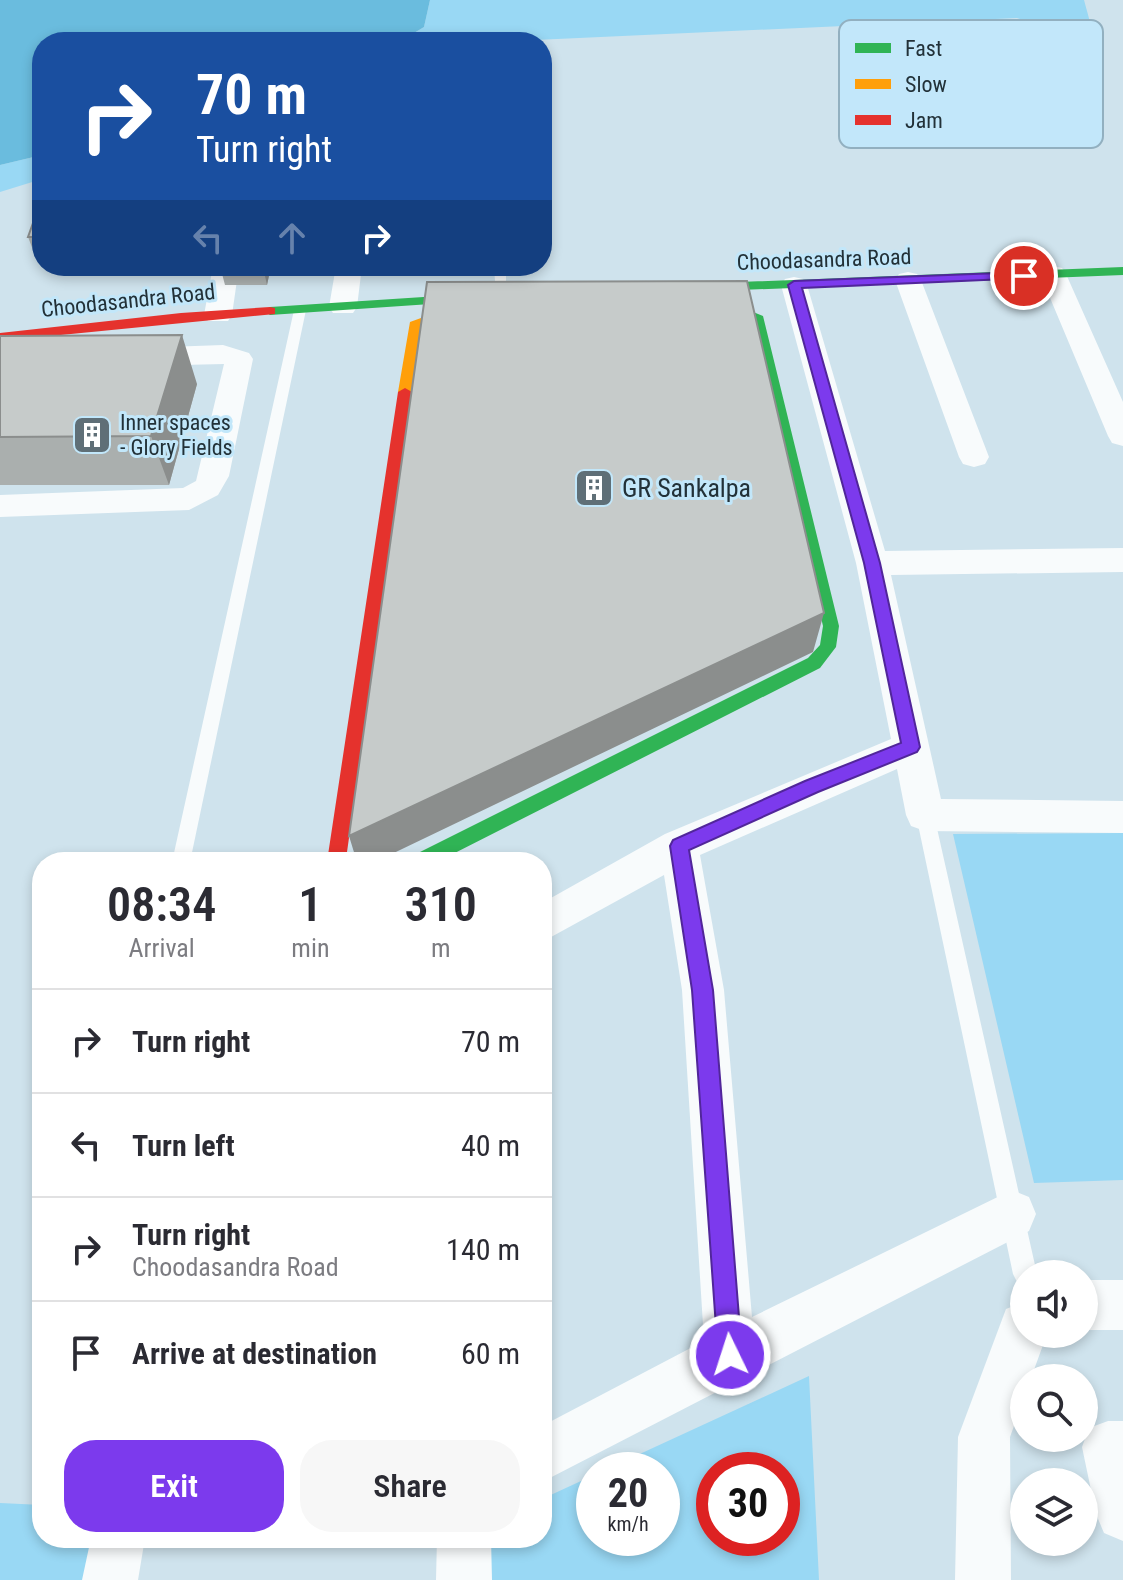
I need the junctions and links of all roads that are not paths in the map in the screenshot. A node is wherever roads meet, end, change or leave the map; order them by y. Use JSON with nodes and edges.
{"nodes":[{"id":1,"x":1123,"y":271,"type":"edge"},
{"id":2,"x":1053,"y":274,"type":"junction"},
{"id":3,"x":224,"y":276,"type":"edge"},
{"id":4,"x":348,"y":276,"type":"edge"},
{"id":5,"x":503,"y":276,"type":"edge"},
{"id":6,"x":908,"y":280,"type":"junction"},
{"id":7,"x":794,"y":285,"type":"junction"},
{"id":8,"x":673,"y":288,"type":"edge"},
{"id":9,"x":509,"y":296,"type":"joint"},
{"id":10,"x":343,"y":307,"type":"junction"},
{"id":11,"x":687,"y":308,"type":"edge"},
{"id":12,"x":300,"y":310,"type":"junction"},
{"id":13,"x":218,"y":315,"type":"junction"},
{"id":14,"x":486,"y":316,"type":"edge"},
{"id":15,"x":69,"y":330,"type":"junction"},
{"id":16,"x":0,"y":337,"type":"edge"},
{"id":17,"x":69,"y":359,"type":"edge"},
{"id":18,"x":108,"y":359,"type":"edge"},
{"id":19,"x":1123,"y":436,"type":"edge"},
{"id":20,"x":974,"y":457,"type":"dead end"},
{"id":21,"x":0,"y":506,"type":"edge"},
{"id":22,"x":1123,"y":560,"type":"edge"},
{"id":23,"x":872,"y":563,"type":"junction"},
{"id":24,"x":911,"y":747,"type":"junction"},
{"id":25,"x":925,"y":815,"type":"junction"},
{"id":26,"x":1123,"y":817,"type":"edge"},
{"id":27,"x":679,"y":846,"type":"junction"},
{"id":28,"x":183,"y":852,"type":"edge"},
{"id":29,"x":337,"y":852,"type":"edge"},
{"id":30,"x":439,"y":852,"type":"edge"},
{"id":31,"x":552,"y":918,"type":"edge"},
{"id":32,"x":1012,"y":1214,"type":"junction"},
{"id":33,"x":1022,"y":1260,"type":"edge"},
{"id":34,"x":1098,"y":1305,"type":"edge"},
{"id":35,"x":1123,"y":1305,"type":"edge"},
{"id":36,"x":1016,"y":1348,"type":"edge"},
{"id":37,"x":730,"y":1355,"type":"junction"},
{"id":38,"x":1123,"y":1447,"type":"edge"},
{"id":39,"x":552,"y":1450,"type":"edge"},
{"id":40,"x":1123,"y":1514,"type":"edge"},
{"id":41,"x":116,"y":1548,"type":"edge"},
{"id":42,"x":464,"y":1548,"type":"edge"},
{"id":43,"x":110,"y":1580,"type":"edge"},
{"id":44,"x":464,"y":1580,"type":"edge"},
{"id":45,"x":983,"y":1580,"type":"edge"}],
"edges":[{"from":1,"to":2,"type":"street","name":"Choodasandra Road"},
{"from":2,"to":6,"type":"street","name":"Choodasandra Road"},
{"from":2,"to":19,"type":"street"},
{"from":3,"to":13,"type":"street"},
{"from":4,"to":10,"type":"street"},
{"from":5,"to":9,"type":"lane"},
{"from":6,"to":7,"type":"street","name":"Choodasandra Road"},
{"from":6,"to":20,"type":"street"},
{"from":7,"to":8,"type":"street","name":"Choodasandra Road"},
{"from":7,"to":23,"type":"street"},
{"from":9,"to":10,"type":"street","name":"Choodasandra Road"},
{"from":10,"to":12,"type":"street","name":"Choodasandra Road"},
{"from":11,"to":30,"type":"street"},
{"from":12,"to":13,"type":"street","name":"Choodasandra Road"},
{"from":12,"to":28,"type":"lane"},
{"from":13,"to":15,"type":"street","name":"Choodasandra Road"},
{"from":14,"to":29,"type":"street"},
{"from":15,"to":16,"type":"street","name":"Choodasandra Road"},
{"from":15,"to":17,"type":"street"},
{"from":18,"to":21,"type":"street"},
{"from":22,"to":23,"type":"street"},
{"from":23,"to":24,"type":"street"},
{"from":24,"to":25,"type":"street"},
{"from":24,"to":27,"type":"street"},
{"from":25,"to":26,"type":"street"},
{"from":25,"to":32,"type":"lane"},
{"from":27,"to":31,"type":"street"},
{"from":27,"to":37,"type":"street"},
{"from":32,"to":33,"type":"lane"},
{"from":32,"to":37,"type":"street"},
{"from":34,"to":35,"type":"street"},
{"from":36,"to":45,"type":"street"},
{"from":37,"to":39,"type":"street"},
{"from":38,"to":40,"type":"street"},
{"from":41,"to":43,"type":"street"},
{"from":42,"to":44,"type":"street"}]}
